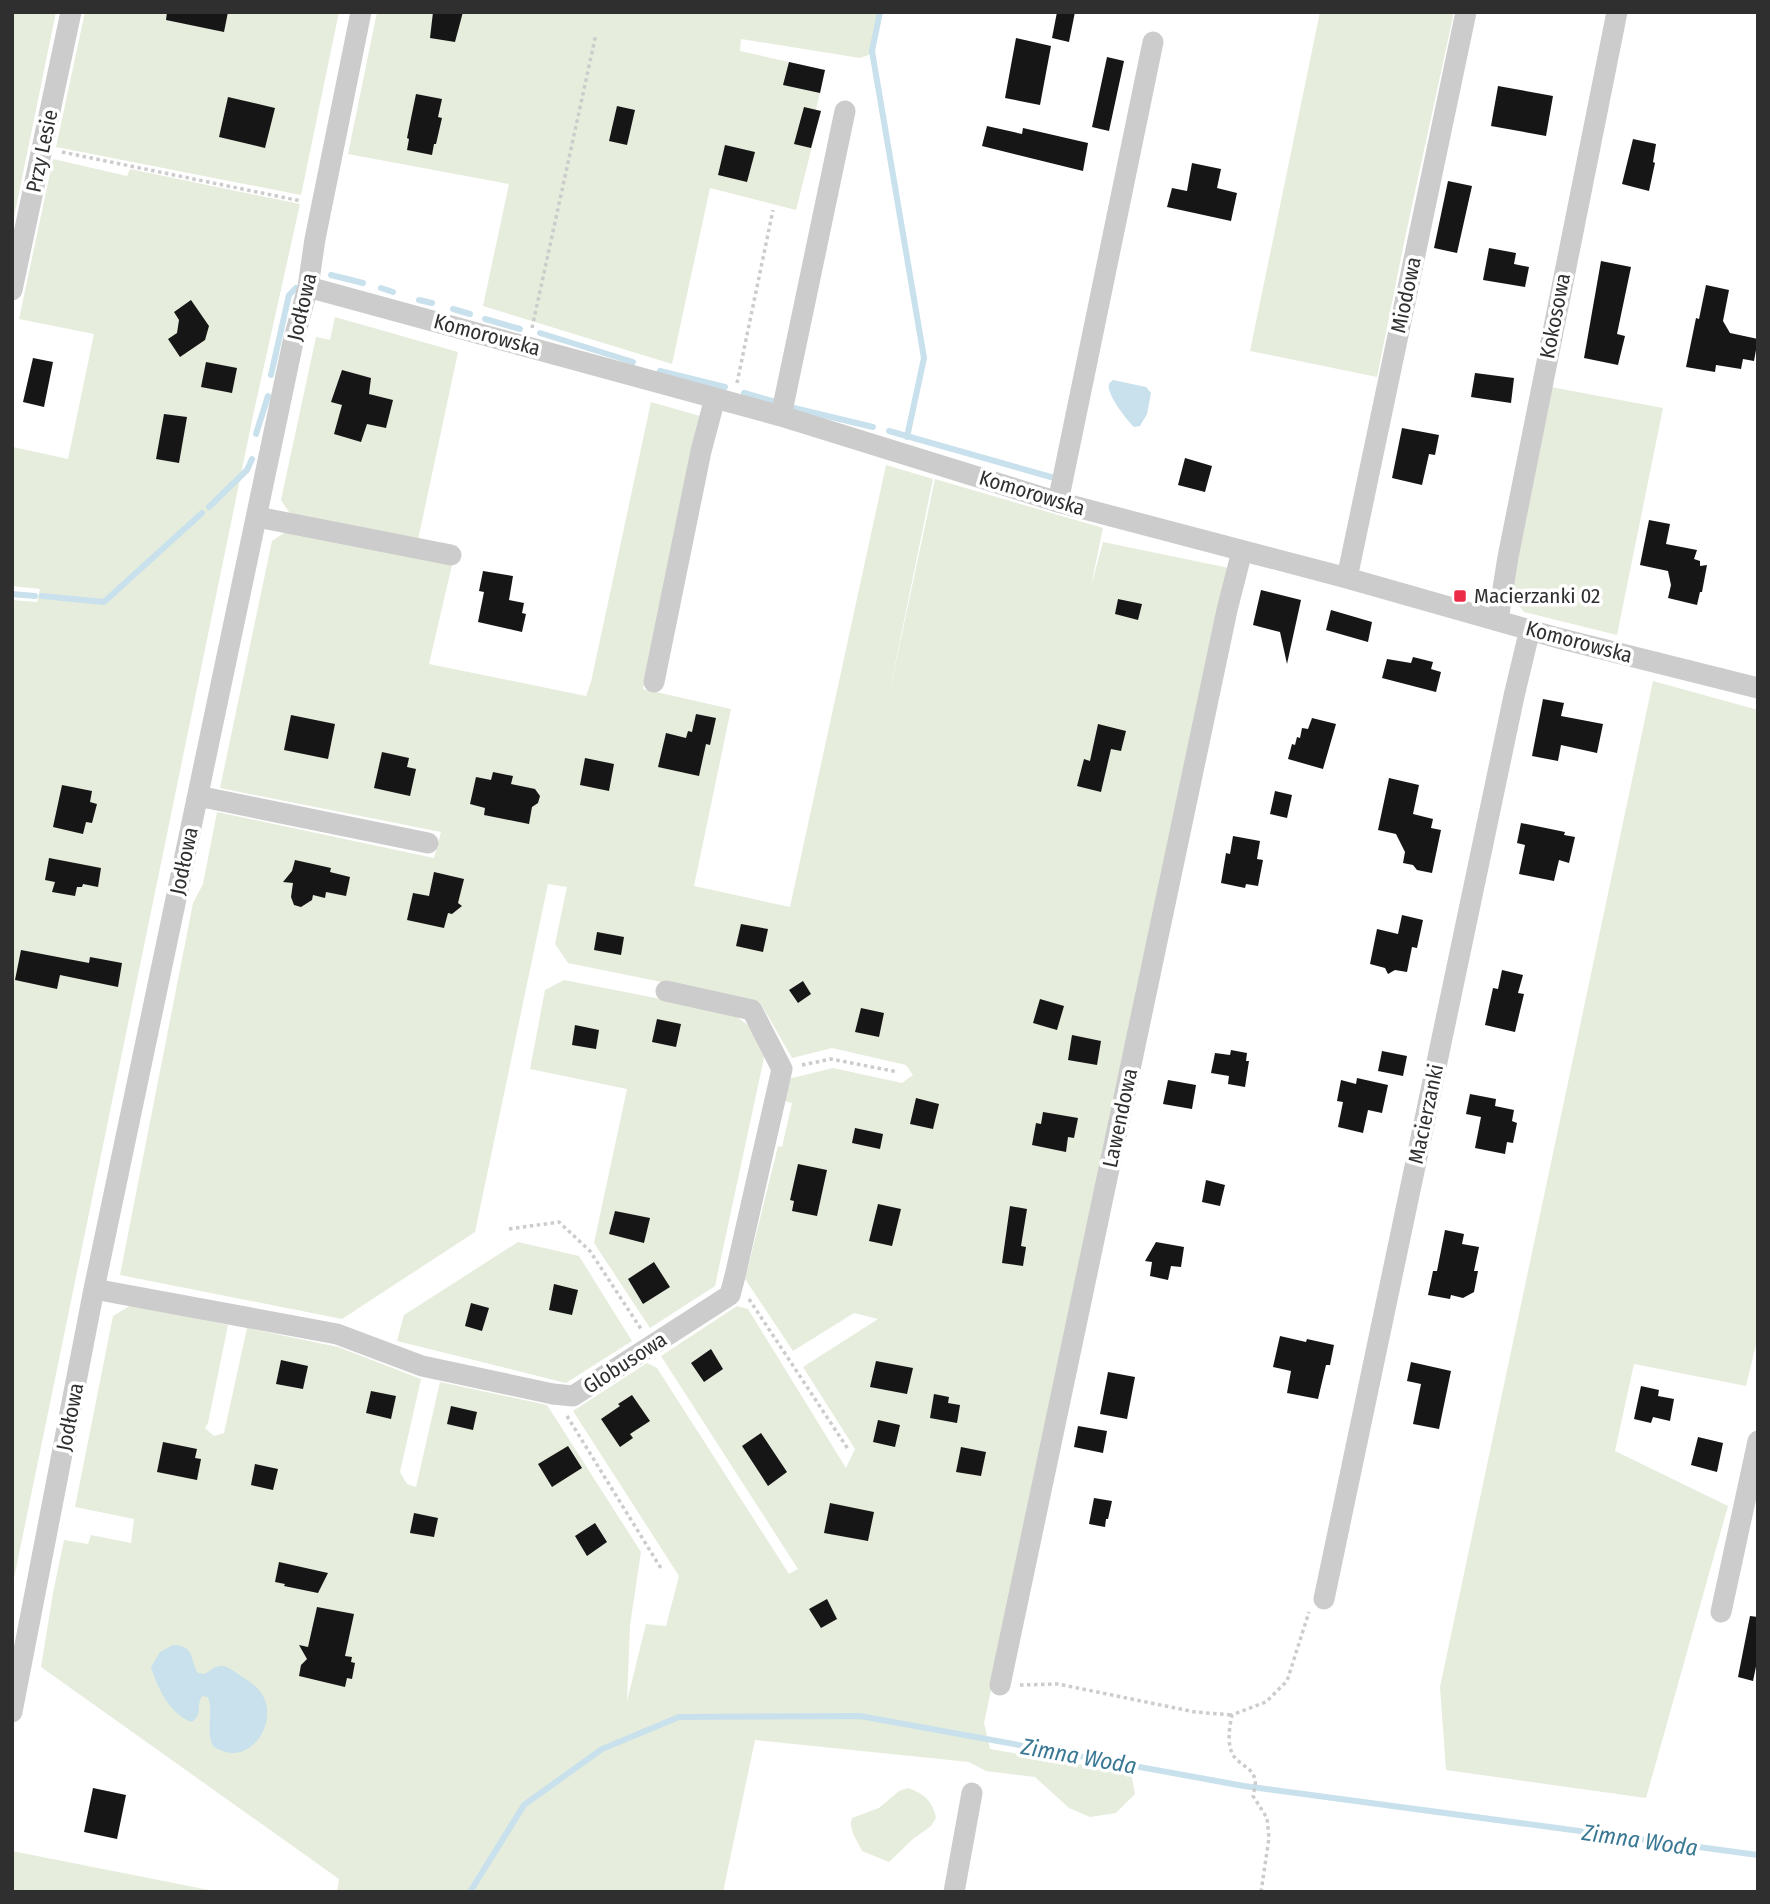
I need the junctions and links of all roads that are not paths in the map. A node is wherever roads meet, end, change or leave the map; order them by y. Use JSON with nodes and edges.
{"nodes":[{"id":1,"x":71,"y":12,"type":"edge"},
{"id":2,"x":361,"y":12,"type":"edge"},
{"id":3,"x":1466,"y":12,"type":"edge"},
{"id":4,"x":1617,"y":12,"type":"edge"},
{"id":5,"x":1153,"y":42,"type":"dead end"},
{"id":6,"x":845,"y":111,"type":"dead end"},
{"id":7,"x":308,"y":287,"type":"junction"},
{"id":8,"x":12,"y":290,"type":"edge"},
{"id":9,"x":724,"y":400,"type":"junction"},
{"id":10,"x":781,"y":416,"type":"junction"},
{"id":11,"x":1058,"y":502,"type":"junction"},
{"id":12,"x":257,"y":517,"type":"junction"},
{"id":13,"x":1242,"y":551,"type":"junction"},
{"id":14,"x":451,"y":555,"type":"dead end"},
{"id":15,"x":1347,"y":578,"type":"junction"},
{"id":16,"x":1498,"y":620,"type":"junction"},
{"id":17,"x":1530,"y":629,"type":"junction"},
{"id":18,"x":654,"y":682,"type":"dead end"},
{"id":19,"x":1758,"y":688,"type":"edge"},
{"id":20,"x":198,"y":796,"type":"junction"},
{"id":21,"x":428,"y":843,"type":"dead end"},
{"id":22,"x":666,"y":991,"type":"dead end"},
{"id":23,"x":94,"y":1289,"type":"junction"},
{"id":24,"x":1758,"y":1441,"type":"edge"},
{"id":25,"x":1324,"y":1600,"type":"road end"},
{"id":26,"x":1721,"y":1612,"type":"dead end"},
{"id":27,"x":1000,"y":1685,"type":"road end"},
{"id":28,"x":12,"y":1712,"type":"edge"},
{"id":29,"x":972,"y":1793,"type":"dead end"},
{"id":30,"x":954,"y":1892,"type":"edge"}],
"edges":[{"from":1,"to":8,"type":"street","name":"Przy Lesie"},
{"from":2,"to":7,"type":"street","name":"Jodłowa"},
{"from":3,"to":15,"type":"street","name":"Miodowa"},
{"from":4,"to":16,"type":"street","name":"Kokosowa"},
{"from":5,"to":11,"type":"street"},
{"from":6,"to":10,"type":"street"},
{"from":7,"to":9,"type":"street","name":"Komorowska"},
{"from":7,"to":12,"type":"street","name":"Jodłowa"},
{"from":9,"to":10,"type":"street","name":"Komorowska"},
{"from":9,"to":18,"type":"street"},
{"from":10,"to":11,"type":"street","name":"Komorowska"},
{"from":11,"to":13,"type":"street","name":"Komorowska"},
{"from":12,"to":14,"type":"street"},
{"from":12,"to":20,"type":"street","name":"Jodłowa"},
{"from":13,"to":15,"type":"street","name":"Komorowska"},
{"from":13,"to":27,"type":"street","name":"Lawendowa"},
{"from":15,"to":16,"type":"street","name":"Komorowska"},
{"from":16,"to":17,"type":"street","name":"Komorowska"},
{"from":17,"to":19,"type":"street","name":"Komorowska"},
{"from":17,"to":25,"type":"street","name":"Macierzanki"},
{"from":20,"to":21,"type":"street"},
{"from":20,"to":23,"type":"street","name":"Jodłowa"},
{"from":22,"to":23,"type":"street","name":"Globusowa"},
{"from":23,"to":28,"type":"street","name":"Jodłowa"},
{"from":24,"to":26,"type":"street"},
{"from":29,"to":30,"type":"street"}]}
